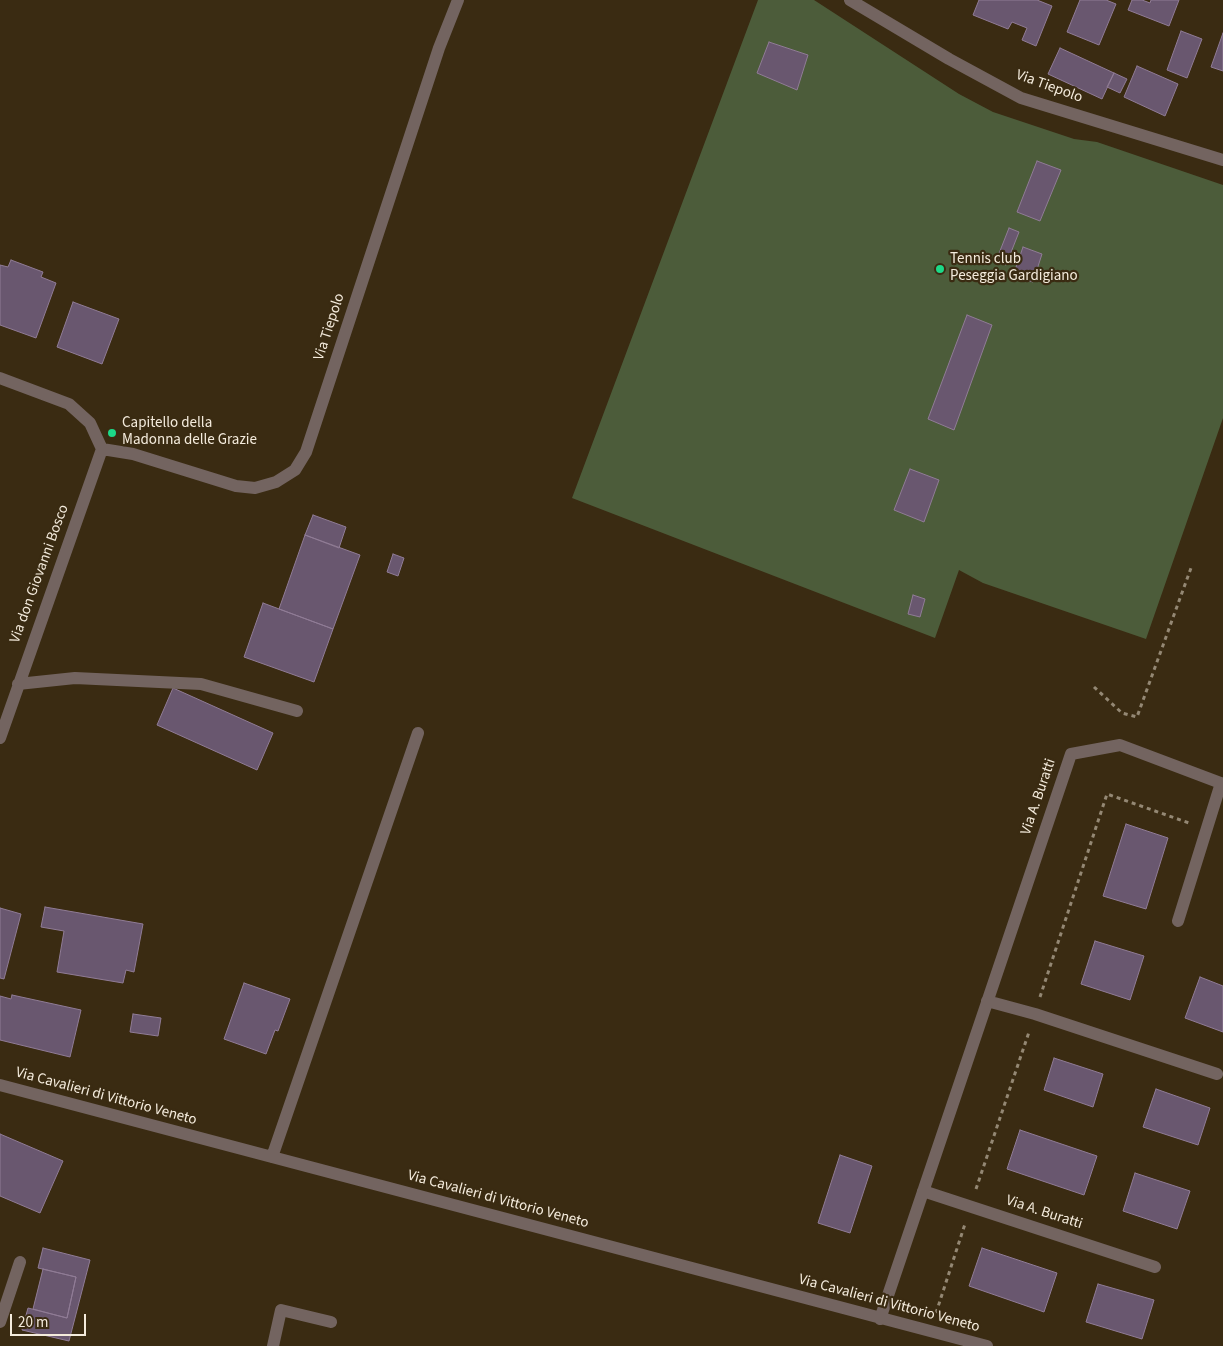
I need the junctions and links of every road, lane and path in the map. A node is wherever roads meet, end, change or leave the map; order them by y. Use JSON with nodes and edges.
{"nodes":[{"id":1,"x":458,"y":0,"type":"edge"},
{"id":2,"x":850,"y":0,"type":"edge"},
{"id":3,"x":1223,"y":160,"type":"edge"},
{"id":4,"x":0,"y":378,"type":"edge"},
{"id":5,"x":102,"y":449,"type":"junction"},
{"id":6,"x":1191,"y":568,"type":"dead end"},
{"id":7,"x":18,"y":684,"type":"junction"},
{"id":8,"x":1094,"y":687,"type":"dead end"},
{"id":9,"x":297,"y":711,"type":"dead end"},
{"id":10,"x":418,"y":733,"type":"dead end"},
{"id":11,"x":0,"y":738,"type":"edge"},
{"id":12,"x":1222,"y":783,"type":"edge"},
{"id":13,"x":1178,"y":921,"type":"dead end"},
{"id":14,"x":987,"y":1001,"type":"junction"},
{"id":15,"x":1217,"y":1074,"type":"dead end"},
{"id":16,"x":0,"y":1086,"type":"edge"},
{"id":17,"x":272,"y":1157,"type":"junction"},
{"id":18,"x":923,"y":1191,"type":"junction"},
{"id":19,"x":20,"y":1262,"type":"dead end"},
{"id":20,"x":1155,"y":1267,"type":"dead end"},
{"id":21,"x":880,"y":1318,"type":"junction"},
{"id":22,"x":0,"y":1322,"type":"edge"},
{"id":23,"x":331,"y":1322,"type":"dead end"},
{"id":24,"x":272,"y":1346,"type":"edge"},
{"id":25,"x":987,"y":1346,"type":"edge"}],
"edges":[{"from":1,"to":5,"type":"street","name":"Via Tiepolo"},
{"from":2,"to":3,"type":"street","name":"Via Tiepolo"},
{"from":4,"to":5,"type":"street"},
{"from":5,"to":7,"type":"street","name":"Via don Giovanni Bosco"},
{"from":6,"to":8,"type":"path"},
{"from":7,"to":9,"type":"street"},
{"from":7,"to":11,"type":"street","name":"Via don Giovanni Bosco"},
{"from":10,"to":17,"type":"street"},
{"from":12,"to":13,"type":"street","name":"Via A. Buratti"},
{"from":12,"to":14,"type":"street","name":"Via A. Buratti"},
{"from":14,"to":15,"type":"street"},
{"from":14,"to":18,"type":"street","name":"Via A. Buratti"},
{"from":16,"to":17,"type":"street","name":"Via Cavalieri di Vittorio Veneto"},
{"from":17,"to":21,"type":"street","name":"Via Cavalieri di Vittorio Veneto"},
{"from":18,"to":20,"type":"street","name":"Via A. Buratti"},
{"from":18,"to":21,"type":"street","name":"Via A. Buratti"},
{"from":19,"to":22,"type":"street"},
{"from":21,"to":25,"type":"street","name":"Via Cavalieri di Vittorio Veneto"},
{"from":23,"to":24,"type":"street"}]}
